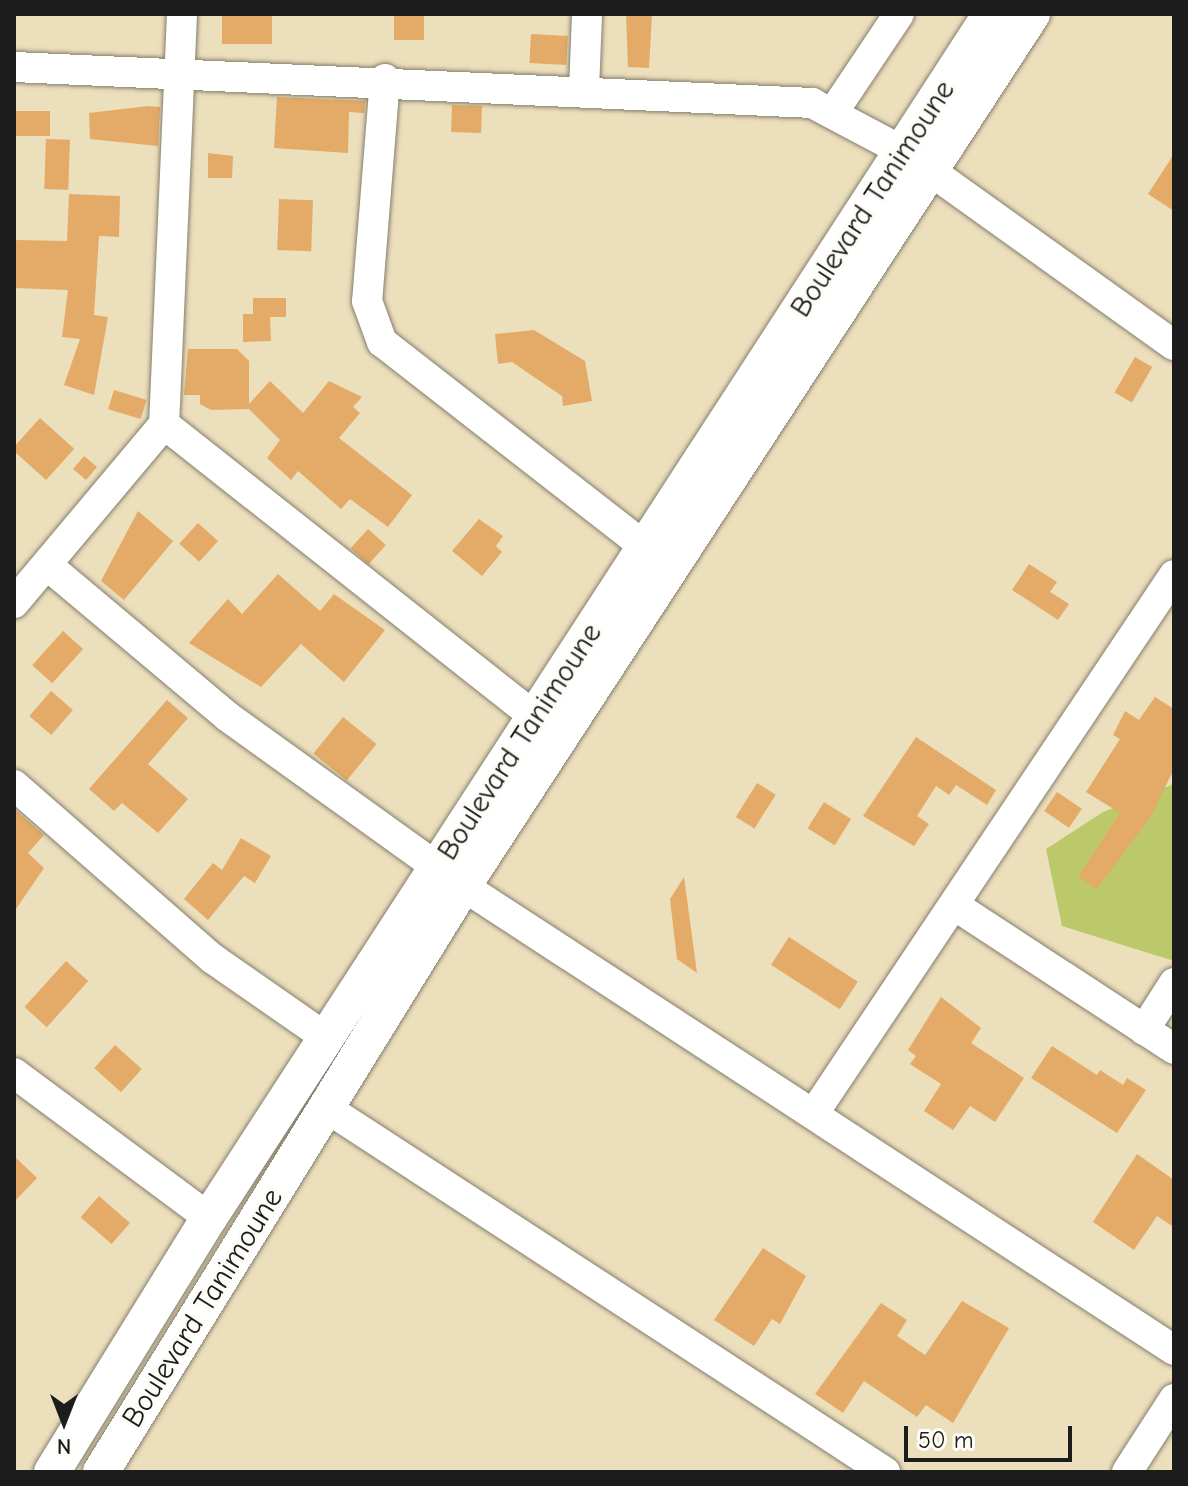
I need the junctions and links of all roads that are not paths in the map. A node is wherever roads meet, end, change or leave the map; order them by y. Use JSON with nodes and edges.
{"nodes":[{"id":1,"x":182,"y":14,"type":"edge"},
{"id":2,"x":587,"y":14,"type":"edge"},
{"id":3,"x":899,"y":14,"type":"edge"},
{"id":4,"x":991,"y":14,"type":"edge"},
{"id":5,"x":1032,"y":14,"type":"edge"},
{"id":6,"x":14,"y":67,"type":"edge"},
{"id":7,"x":179,"y":70,"type":"junction"},
{"id":8,"x":385,"y":79,"type":"junction"},
{"id":9,"x":584,"y":90,"type":"junction"},
{"id":10,"x":834,"y":111,"type":"junction"},
{"id":11,"x":918,"y":162,"type":"junction"},
{"id":12,"x":1174,"y":345,"type":"edge"},
{"id":13,"x":164,"y":424,"type":"junction"},
{"id":14,"x":647,"y":548,"type":"junction"},
{"id":15,"x":47,"y":565,"type":"junction"},
{"id":16,"x":1174,"y":575,"type":"edge"},
{"id":17,"x":14,"y":603,"type":"edge"},
{"id":18,"x":537,"y":719,"type":"junction"},
{"id":19,"x":14,"y":785,"type":"edge"},
{"id":20,"x":451,"y":876,"type":"junction"},
{"id":21,"x":954,"y":905,"type":"junction"},
{"id":22,"x":1174,"y":983,"type":"edge"},
{"id":23,"x":1144,"y":1030,"type":"junction"},
{"id":24,"x":328,"y":1039,"type":"junction"},
{"id":25,"x":1174,"y":1049,"type":"edge"},
{"id":26,"x":14,"y":1073,"type":"edge"},
{"id":27,"x":328,"y":1109,"type":"junction"},
{"id":28,"x":814,"y":1113,"type":"junction"},
{"id":29,"x":209,"y":1218,"type":"junction"},
{"id":30,"x":1174,"y":1350,"type":"edge"},
{"id":31,"x":1174,"y":1399,"type":"edge"},
{"id":32,"x":52,"y":1472,"type":"edge"},
{"id":33,"x":101,"y":1472,"type":"edge"},
{"id":34,"x":885,"y":1472,"type":"edge"},
{"id":35,"x":1127,"y":1472,"type":"edge"}],
"edges":[{"from":1,"to":7,"type":"street"},
{"from":2,"to":9,"type":"street"},
{"from":3,"to":10,"type":"street"},
{"from":4,"to":11,"type":"main road","name":"Boulevard Tanimoune"},
{"from":5,"to":11,"type":"main road","name":"Boulevard Tanimoune"},
{"from":6,"to":7,"type":"street"},
{"from":7,"to":8,"type":"street"},
{"from":7,"to":13,"type":"street"},
{"from":8,"to":9,"type":"street"},
{"from":8,"to":14,"type":"street"},
{"from":9,"to":10,"type":"street"},
{"from":10,"to":11,"type":"street"},
{"from":11,"to":12,"type":"street"},
{"from":11,"to":14,"type":"main road","name":"Boulevard Tanimoune"},
{"from":11,"to":20,"type":"main road","name":"Boulevard Tanimoune"},
{"from":13,"to":15,"type":"street"},
{"from":13,"to":18,"type":"street"},
{"from":14,"to":18,"type":"main road","name":"Boulevard Tanimoune"},
{"from":15,"to":17,"type":"street"},
{"from":15,"to":20,"type":"street"},
{"from":16,"to":21,"type":"street"},
{"from":18,"to":20,"type":"main road","name":"Boulevard Tanimoune"},
{"from":19,"to":24,"type":"street"},
{"from":20,"to":24,"type":"main road","name":"Boulevard Tanimoune"},
{"from":20,"to":27,"type":"main road","name":"Boulevard Tanimoune"},
{"from":20,"to":28,"type":"street"},
{"from":21,"to":23,"type":"street"},
{"from":21,"to":28,"type":"street"},
{"from":22,"to":23,"type":"street"},
{"from":23,"to":25,"type":"street"},
{"from":24,"to":29,"type":"main road","name":"Boulevard Tanimoune"},
{"from":26,"to":29,"type":"street"},
{"from":27,"to":33,"type":"main road","name":"Boulevard Tanimoune"},
{"from":27,"to":34,"type":"street"},
{"from":28,"to":30,"type":"street"},
{"from":29,"to":32,"type":"main road","name":"Boulevard Tanimoune"},
{"from":31,"to":35,"type":"street"}]}
